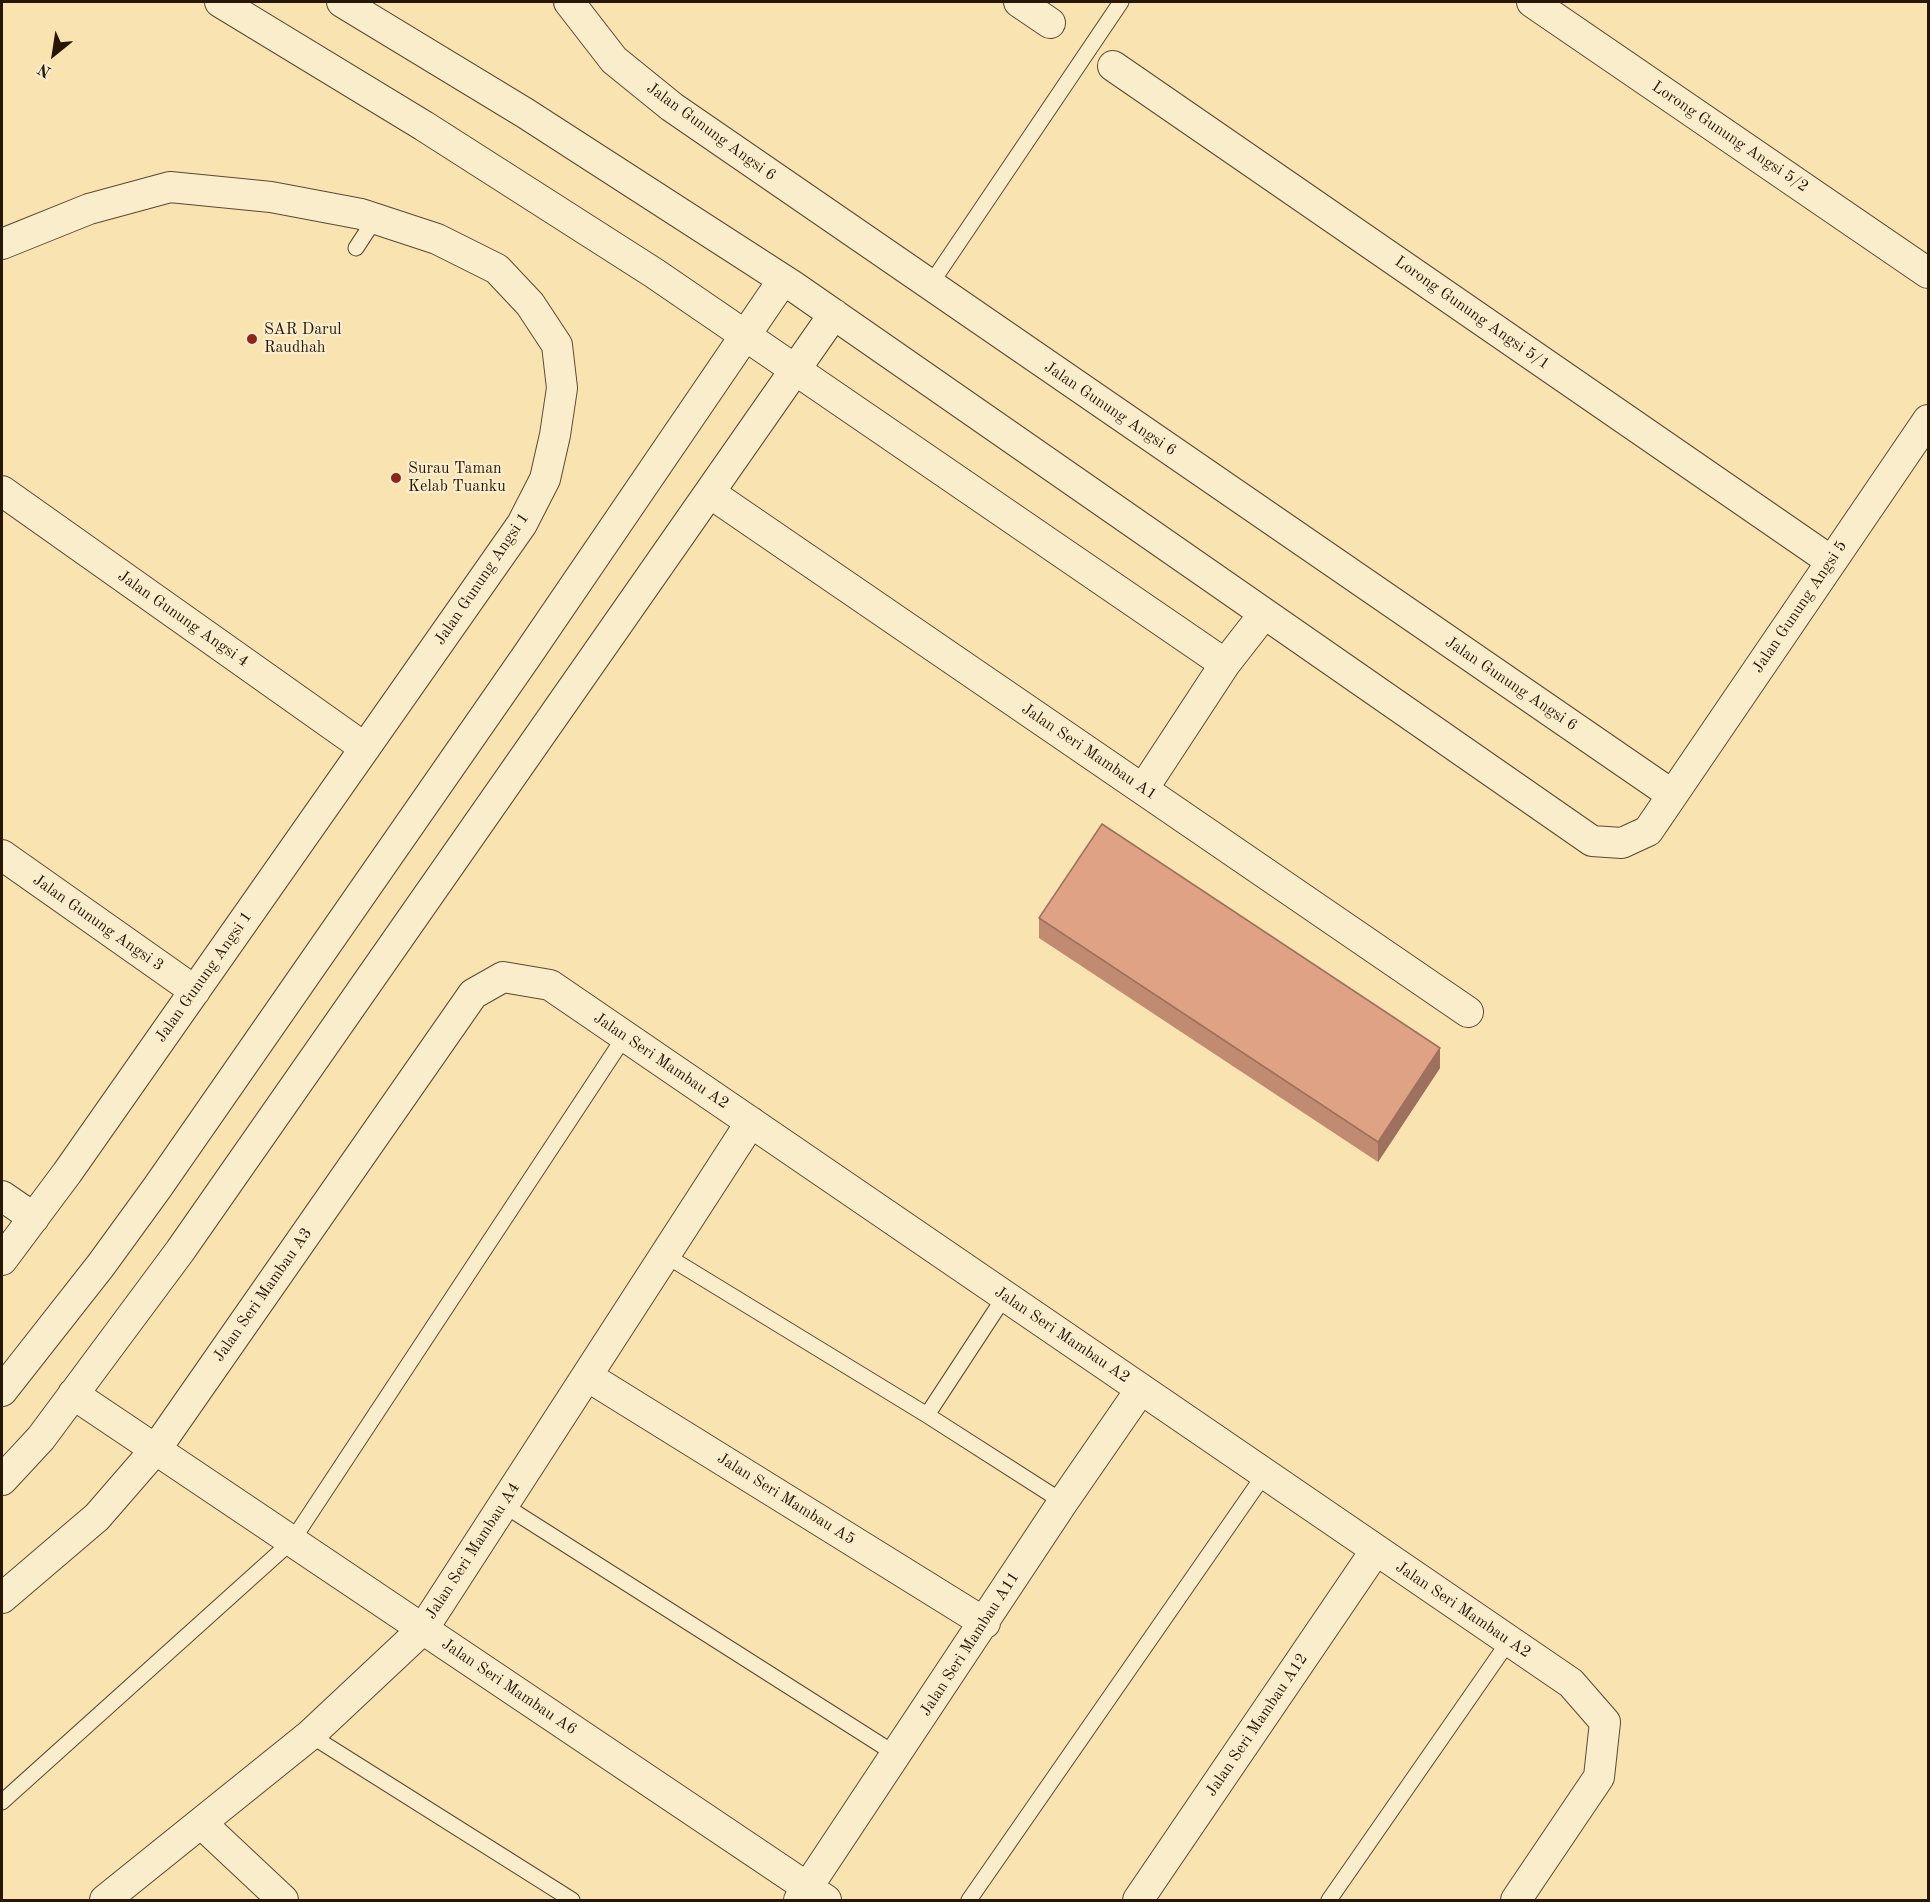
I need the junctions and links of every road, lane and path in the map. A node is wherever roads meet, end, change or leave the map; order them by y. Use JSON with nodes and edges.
{"nodes":[{"id":1,"x":220,"y":2,"type":"edge"},
{"id":2,"x":342,"y":2,"type":"edge"},
{"id":3,"x":569,"y":2,"type":"edge"},
{"id":4,"x":1019,"y":2,"type":"edge"},
{"id":5,"x":1121,"y":2,"type":"edge"},
{"id":6,"x":1532,"y":2,"type":"edge"},
{"id":7,"x":1050,"y":23,"type":"dead end"},
{"id":8,"x":1113,"y":66,"type":"dead end"},
{"id":9,"x":375,"y":219,"type":"junction"},
{"id":10,"x":2,"y":244,"type":"edge"},
{"id":11,"x":356,"y":248,"type":"dead end"},
{"id":12,"x":1929,"y":273,"type":"edge"},
{"id":13,"x":783,"y":280,"type":"junction"},
{"id":14,"x":930,"y":285,"type":"junction"},
{"id":15,"x":834,"y":315,"type":"junction"},
{"id":16,"x":745,"y":336,"type":"junction"},
{"id":17,"x":796,"y":370,"type":"junction"},
{"id":18,"x":1929,"y":420,"type":"edge"},
{"id":19,"x":2,"y":491,"type":"edge"},
{"id":20,"x":710,"y":493,"type":"junction"},
{"id":21,"x":1831,"y":561,"type":"junction"},
{"id":22,"x":1264,"y":614,"type":"junction"},
{"id":23,"x":1225,"y":664,"type":"junction"},
{"id":24,"x":365,"y":748,"type":"junction"},
{"id":25,"x":1143,"y":789,"type":"junction"},
{"id":26,"x":1671,"y":794,"type":"junction"},
{"id":27,"x":2,"y":855,"type":"edge"},
{"id":28,"x":503,"y":977,"type":"joint"},
{"id":29,"x":195,"y":991,"type":"junction"},
{"id":30,"x":1468,"y":1012,"type":"dead end"},
{"id":31,"x":625,"y":1035,"type":"junction"},
{"id":32,"x":751,"y":1122,"type":"junction"},
{"id":33,"x":2,"y":1196,"type":"edge"},
{"id":34,"x":34,"y":1218,"type":"junction"},
{"id":35,"x":665,"y":1255,"type":"junction"},
{"id":36,"x":2,"y":1260,"type":"edge"},
{"id":37,"x":1005,"y":1296,"type":"junction"},
{"id":38,"x":587,"y":1376,"type":"junction"},
{"id":39,"x":1141,"y":1389,"type":"junction"},
{"id":40,"x":2,"y":1391,"type":"edge"},
{"id":41,"x":73,"y":1394,"type":"junction"},
{"id":42,"x":927,"y":1415,"type":"junction"},
{"id":43,"x":156,"y":1449,"type":"junction"},
{"id":44,"x":1264,"y":1475,"type":"junction"},
{"id":45,"x":2,"y":1480,"type":"edge"},
{"id":46,"x":1062,"y":1502,"type":"junction"},
{"id":47,"x":502,"y":1504,"type":"junction"},
{"id":48,"x":292,"y":1541,"type":"junction"},
{"id":49,"x":1376,"y":1550,"type":"junction"},
{"id":50,"x":2,"y":1598,"type":"edge"},
{"id":51,"x":985,"y":1623,"type":"junction"},
{"id":52,"x":423,"y":1629,"type":"junction"},
{"id":53,"x":1509,"y":1641,"type":"junction"},
{"id":54,"x":310,"y":1735,"type":"junction"},
{"id":55,"x":897,"y":1755,"type":"junction"},
{"id":56,"x":2,"y":1802,"type":"edge"},
{"id":57,"x":201,"y":1823,"type":"junction"},
{"id":58,"x":811,"y":1897,"type":"edge"},
{"id":59,"x":105,"y":1900,"type":"edge"},
{"id":60,"x":283,"y":1900,"type":"edge"},
{"id":61,"x":572,"y":1900,"type":"edge"},
{"id":62,"x":969,"y":1900,"type":"edge"},
{"id":63,"x":1138,"y":1900,"type":"edge"},
{"id":64,"x":1329,"y":1900,"type":"edge"},
{"id":65,"x":1516,"y":1900,"type":"edge"}],
"edges":[{"from":1,"to":16,"type":"street"},
{"from":2,"to":13,"type":"street","name":"Jalan Gunung Angsi 5"},
{"from":3,"to":14,"type":"street","name":"Jalan Gunung Angsi 6"},
{"from":4,"to":7,"type":"street"},
{"from":5,"to":14,"type":"lane"},
{"from":6,"to":12,"type":"street","name":"Lorong Gunung Angsi 5/2"},
{"from":8,"to":21,"type":"street","name":"Lorong Gunung Angsi 5/1"},
{"from":9,"to":10,"type":"street","name":"Jalan Gunung Angsi 1"},
{"from":9,"to":11,"type":"lane"},
{"from":9,"to":24,"type":"street","name":"Jalan Gunung Angsi 1"},
{"from":13,"to":15,"type":"street","name":"Jalan Gunung Angsi 5"},
{"from":13,"to":16,"type":"street"},
{"from":14,"to":26,"type":"street","name":"Jalan Gunung Angsi 6"},
{"from":15,"to":17,"type":"street"},
{"from":15,"to":22,"type":"street","name":"Jalan Gunung Angsi 5"},
{"from":16,"to":17,"type":"street"},
{"from":16,"to":40,"type":"street"},
{"from":17,"to":20,"type":"street"},
{"from":17,"to":23,"type":"street"},
{"from":18,"to":21,"type":"street","name":"Jalan Gunung Angsi 5"},
{"from":19,"to":24,"type":"street","name":"Jalan Gunung Angsi 4"},
{"from":20,"to":25,"type":"street","name":"Jalan Seri Mambau A1"},
{"from":20,"to":41,"type":"street"},
{"from":21,"to":26,"type":"street","name":"Jalan Gunung Angsi 5"},
{"from":22,"to":23,"type":"street"},
{"from":22,"to":26,"type":"street","name":"Jalan Gunung Angsi 5"},
{"from":23,"to":25,"type":"street"},
{"from":24,"to":29,"type":"street","name":"Jalan Gunung Angsi 1"},
{"from":25,"to":30,"type":"street","name":"Jalan Seri Mambau A1"},
{"from":27,"to":29,"type":"street","name":"Jalan Gunung Angsi 3"},
{"from":28,"to":31,"type":"street","name":"Jalan Seri Mambau A2"},
{"from":28,"to":43,"type":"street","name":"Jalan Seri Mambau A3"},
{"from":29,"to":34,"type":"street","name":"Jalan Gunung Angsi 1"},
{"from":31,"to":32,"type":"street","name":"Jalan Seri Mambau A2"},
{"from":31,"to":48,"type":"lane"},
{"from":32,"to":35,"type":"street","name":"Jalan Seri Mambau A4"},
{"from":32,"to":37,"type":"street","name":"Jalan Seri Mambau A2"},
{"from":33,"to":34,"type":"street"},
{"from":34,"to":36,"type":"street","name":"Jalan Gunung Angsi 1"},
{"from":35,"to":38,"type":"street","name":"Jalan Seri Mambau A4"},
{"from":35,"to":42,"type":"lane"},
{"from":37,"to":39,"type":"street","name":"Jalan Seri Mambau A2"},
{"from":37,"to":42,"type":"lane"},
{"from":38,"to":47,"type":"street","name":"Jalan Seri Mambau A4"},
{"from":38,"to":51,"type":"street","name":"Jalan Seri Mambau A5"},
{"from":39,"to":44,"type":"street","name":"Jalan Seri Mambau A2"},
{"from":39,"to":46,"type":"street","name":"Jalan Seri Mambau A11"},
{"from":41,"to":43,"type":"street","name":"Jalan Seri Mambau A6"},
{"from":41,"to":45,"type":"street"},
{"from":42,"to":46,"type":"lane"},
{"from":43,"to":48,"type":"street","name":"Jalan Seri Mambau A6"},
{"from":43,"to":50,"type":"street","name":"Jalan Seri Mambau A3"},
{"from":44,"to":49,"type":"street","name":"Jalan Seri Mambau A2"},
{"from":44,"to":62,"type":"lane"},
{"from":46,"to":51,"type":"street","name":"Jalan Seri Mambau A11"},
{"from":47,"to":52,"type":"street","name":"Jalan Seri Mambau A4"},
{"from":47,"to":55,"type":"lane"},
{"from":48,"to":52,"type":"street","name":"Jalan Seri Mambau A6"},
{"from":48,"to":56,"type":"lane"},
{"from":49,"to":53,"type":"street","name":"Jalan Seri Mambau A2"},
{"from":49,"to":63,"type":"street","name":"Jalan Seri Mambau A12"},
{"from":51,"to":55,"type":"street","name":"Jalan Seri Mambau A11"},
{"from":52,"to":54,"type":"street","name":"Jalan Seri Mambau A4"},
{"from":52,"to":58,"type":"street","name":"Jalan Seri Mambau A6"},
{"from":53,"to":64,"type":"lane"},
{"from":53,"to":65,"type":"street","name":"Jalan Seri Mambau A2"},
{"from":54,"to":57,"type":"street","name":"Jalan Seri Mambau A4"},
{"from":54,"to":61,"type":"lane"},
{"from":55,"to":58,"type":"street","name":"Jalan Seri Mambau A11"},
{"from":57,"to":59,"type":"street","name":"Jalan Seri Mambau A4"},
{"from":57,"to":60,"type":"street"}]}
